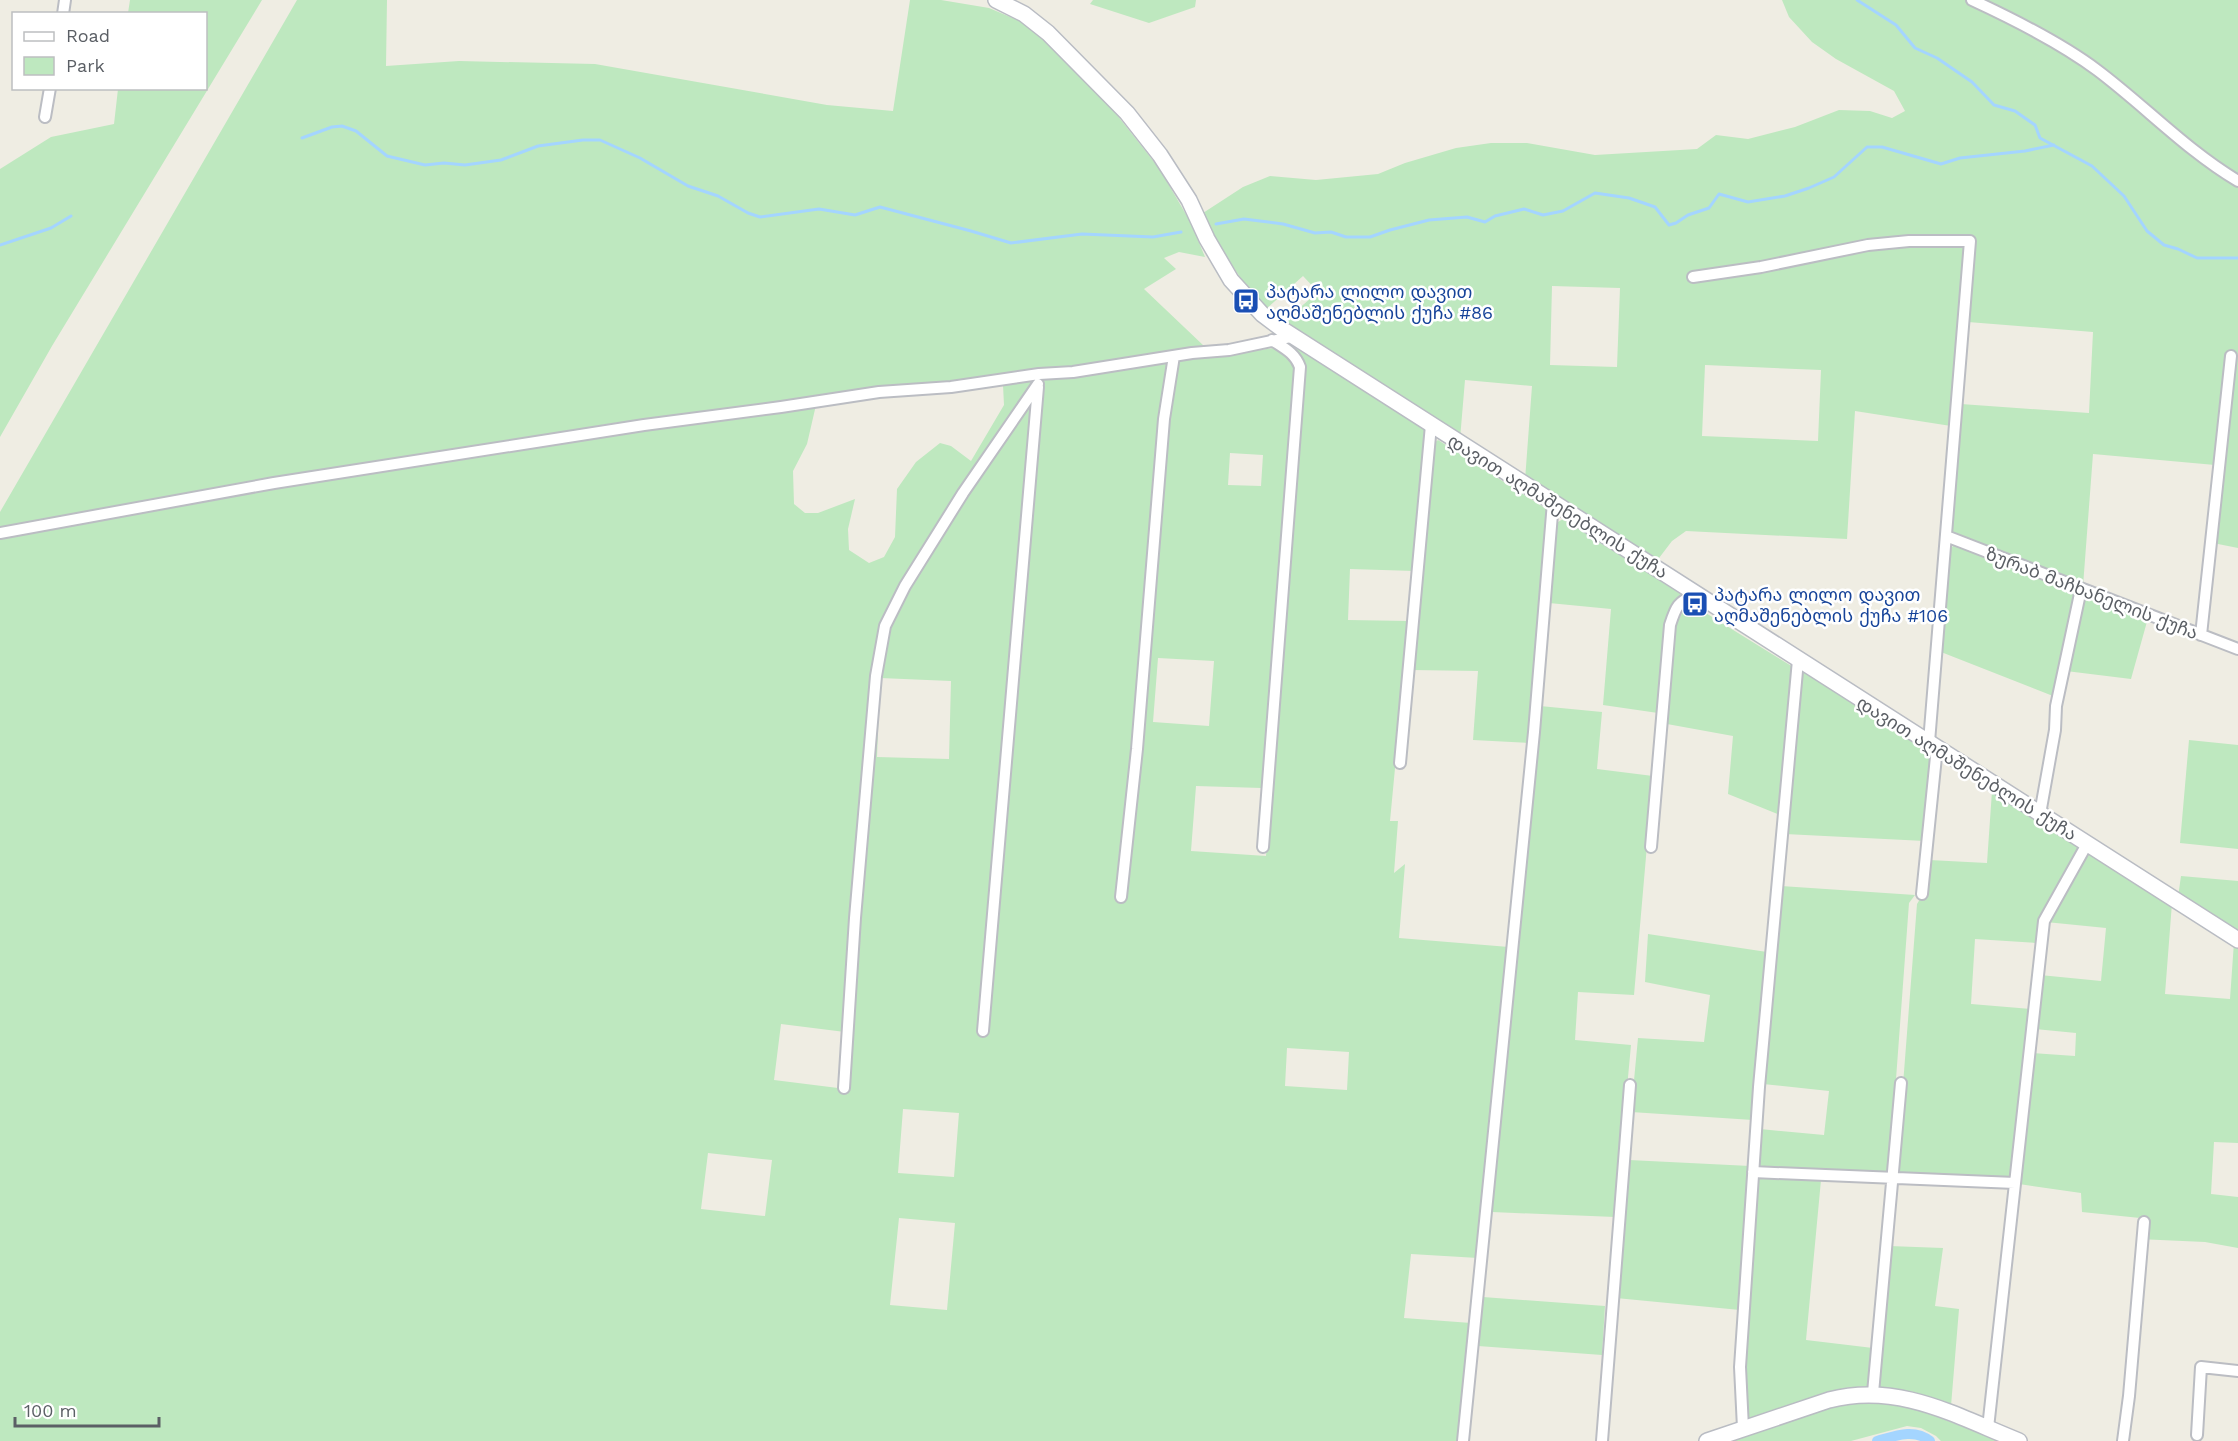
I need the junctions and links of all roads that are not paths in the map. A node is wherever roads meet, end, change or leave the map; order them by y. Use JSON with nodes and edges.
{"nodes":[{"id":1,"x":996,"y":0,"type":"edge"},
{"id":2,"x":1972,"y":0,"type":"edge"},
{"id":3,"x":50,"y":90,"type":"edge"},
{"id":4,"x":45,"y":117,"type":"dead end"},
{"id":5,"x":2238,"y":181,"type":"edge"},
{"id":6,"x":1692,"y":277,"type":"dead end"},
{"id":7,"x":1295,"y":336,"type":"junction"},
{"id":8,"x":1272,"y":340,"type":"junction"},
{"id":9,"x":1174,"y":356,"type":"junction"},
{"id":10,"x":2231,"y":356,"type":"dead end"},
{"id":11,"x":1039,"y":379,"type":"junction"},
{"id":12,"x":1431,"y":425,"type":"junction"},
{"id":13,"x":1553,"y":502,"type":"junction"},
{"id":14,"x":0,"y":533,"type":"edge"},
{"id":15,"x":1946,"y":536,"type":"junction"},
{"id":16,"x":2081,"y":590,"type":"junction"},
{"id":17,"x":1696,"y":594,"type":"junction"},
{"id":18,"x":2200,"y":635,"type":"junction"},
{"id":19,"x":2238,"y":649,"type":"edge"},
{"id":20,"x":1798,"y":660,"type":"junction"},
{"id":21,"x":1933,"y":744,"type":"junction"},
{"id":22,"x":1400,"y":763,"type":"dead end"},
{"id":23,"x":2040,"y":814,"type":"junction"},
{"id":24,"x":2087,"y":844,"type":"junction"},
{"id":25,"x":1263,"y":847,"type":"dead end"},
{"id":26,"x":1651,"y":847,"type":"dead end"},
{"id":27,"x":1922,"y":894,"type":"dead end"},
{"id":28,"x":1121,"y":897,"type":"dead end"},
{"id":29,"x":2238,"y":940,"type":"edge"},
{"id":30,"x":983,"y":1031,"type":"dead end"},
{"id":31,"x":1901,"y":1083,"type":"dead end"},
{"id":32,"x":1630,"y":1085,"type":"dead end"},
{"id":33,"x":844,"y":1088,"type":"dead end"},
{"id":34,"x":1753,"y":1172,"type":"junction"},
{"id":35,"x":1892,"y":1178,"type":"junction"},
{"id":36,"x":2015,"y":1183,"type":"junction"},
{"id":37,"x":2144,"y":1222,"type":"dead end"},
{"id":38,"x":2238,"y":1371,"type":"edge"},
{"id":39,"x":1873,"y":1394,"type":"junction"},
{"id":40,"x":1743,"y":1428,"type":"junction"},
{"id":41,"x":1988,"y":1428,"type":"junction"},
{"id":42,"x":2197,"y":1436,"type":"dead end"},
{"id":43,"x":1463,"y":1441,"type":"edge"},
{"id":44,"x":1602,"y":1441,"type":"edge"},
{"id":45,"x":1707,"y":1441,"type":"edge"},
{"id":46,"x":2019,"y":1441,"type":"edge"},
{"id":47,"x":2123,"y":1441,"type":"edge"}],
"edges":[{"from":1,"to":7,"type":"street","name":"დავით აღმაშენებლის ქუჩა"},
{"from":2,"to":5,"type":"street"},
{"from":3,"to":4,"type":"street"},
{"from":6,"to":15,"type":"street"},
{"from":7,"to":8,"type":"street"},
{"from":7,"to":12,"type":"street","name":"დავით აღმაშენებლის ქუჩა"},
{"from":8,"to":9,"type":"street"},
{"from":8,"to":25,"type":"street"},
{"from":9,"to":11,"type":"street"},
{"from":9,"to":28,"type":"street"},
{"from":10,"to":18,"type":"street"},
{"from":11,"to":14,"type":"street"},
{"from":11,"to":30,"type":"street"},
{"from":11,"to":33,"type":"street"},
{"from":12,"to":13,"type":"street","name":"დავით აღმაშენებლის ქუჩა"},
{"from":12,"to":22,"type":"street"},
{"from":13,"to":17,"type":"street","name":"დავით აღმაშენებლის ქუჩა"},
{"from":13,"to":43,"type":"street"},
{"from":15,"to":16,"type":"street","name":"ზურაბ მაჩხანელის ქუჩა"},
{"from":15,"to":21,"type":"street"},
{"from":16,"to":18,"type":"street","name":"ზურაბ მაჩხანელის ქუჩა"},
{"from":16,"to":23,"type":"street"},
{"from":17,"to":20,"type":"street","name":"დავით აღმაშენებლის ქუჩა"},
{"from":17,"to":26,"type":"street"},
{"from":18,"to":19,"type":"street","name":"ზურაბ მაჩხანელის ქუჩა"},
{"from":20,"to":21,"type":"street","name":"დავით აღმაშენებლის ქუჩა"},
{"from":20,"to":34,"type":"street"},
{"from":21,"to":23,"type":"street","name":"დავით აღმაშენებლის ქუჩა"},
{"from":21,"to":27,"type":"street"},
{"from":23,"to":24,"type":"street","name":"დავით აღმაშენებლის ქუჩა"},
{"from":24,"to":29,"type":"street","name":"დავით აღმაშენებლის ქუჩა"},
{"from":24,"to":36,"type":"street"},
{"from":31,"to":35,"type":"street"},
{"from":32,"to":44,"type":"street"},
{"from":34,"to":35,"type":"street"},
{"from":34,"to":40,"type":"street"},
{"from":35,"to":36,"type":"street"},
{"from":35,"to":39,"type":"street"},
{"from":36,"to":41,"type":"street"},
{"from":37,"to":47,"type":"street"},
{"from":38,"to":42,"type":"street"},
{"from":39,"to":40,"type":"street"},
{"from":39,"to":41,"type":"street"},
{"from":40,"to":45,"type":"street"},
{"from":41,"to":46,"type":"street"}]}
